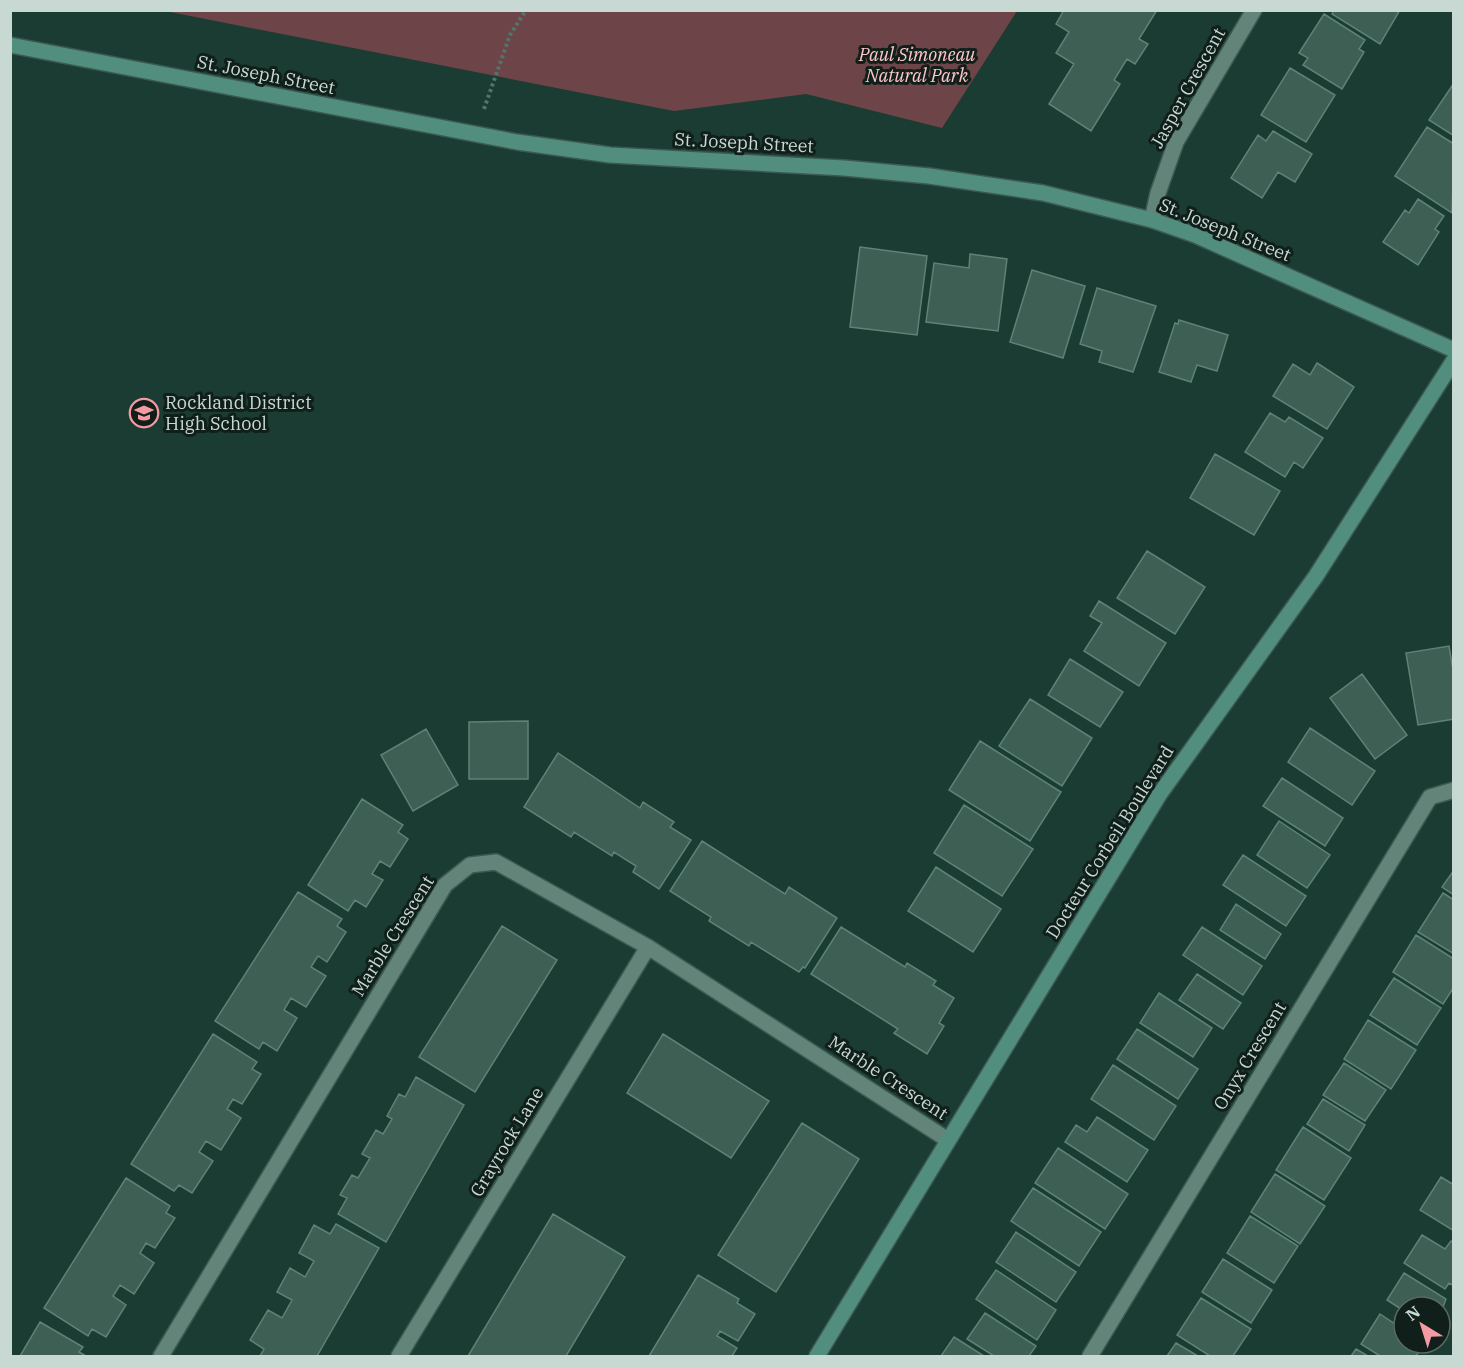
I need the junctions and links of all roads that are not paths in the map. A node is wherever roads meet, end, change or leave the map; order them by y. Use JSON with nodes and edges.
{"nodes":[{"id":1,"x":1254,"y":10,"type":"edge"},
{"id":2,"x":10,"y":45,"type":"edge"},
{"id":3,"x":1152,"y":220,"type":"junction"},
{"id":4,"x":1454,"y":350,"type":"edge"},
{"id":5,"x":1454,"y":360,"type":"edge"},
{"id":6,"x":1454,"y":790,"type":"edge"},
{"id":7,"x":648,"y":947,"type":"junction"},
{"id":8,"x":948,"y":1140,"type":"junction"},
{"id":9,"x":161,"y":1356,"type":"edge"},
{"id":10,"x":399,"y":1356,"type":"edge"},
{"id":11,"x":817,"y":1356,"type":"edge"},
{"id":12,"x":1090,"y":1356,"type":"edge"}],
"edges":[{"from":1,"to":3,"type":"street","name":"Jasper Crescent"},
{"from":2,"to":3,"type":"street","name":"St. Joseph Street"},
{"from":3,"to":4,"type":"street","name":"St. Joseph Street"},
{"from":5,"to":8,"type":"street","name":"Docteur Corbeil Boulevard"},
{"from":6,"to":12,"type":"street","name":"Onyx Crescent"},
{"from":7,"to":8,"type":"street","name":"Marble Crescent"},
{"from":7,"to":9,"type":"street","name":"Marble Crescent"},
{"from":7,"to":10,"type":"street","name":"Grayrock Lane"},
{"from":8,"to":11,"type":"street","name":"Docteur Corbeil Boulevard"}]}
